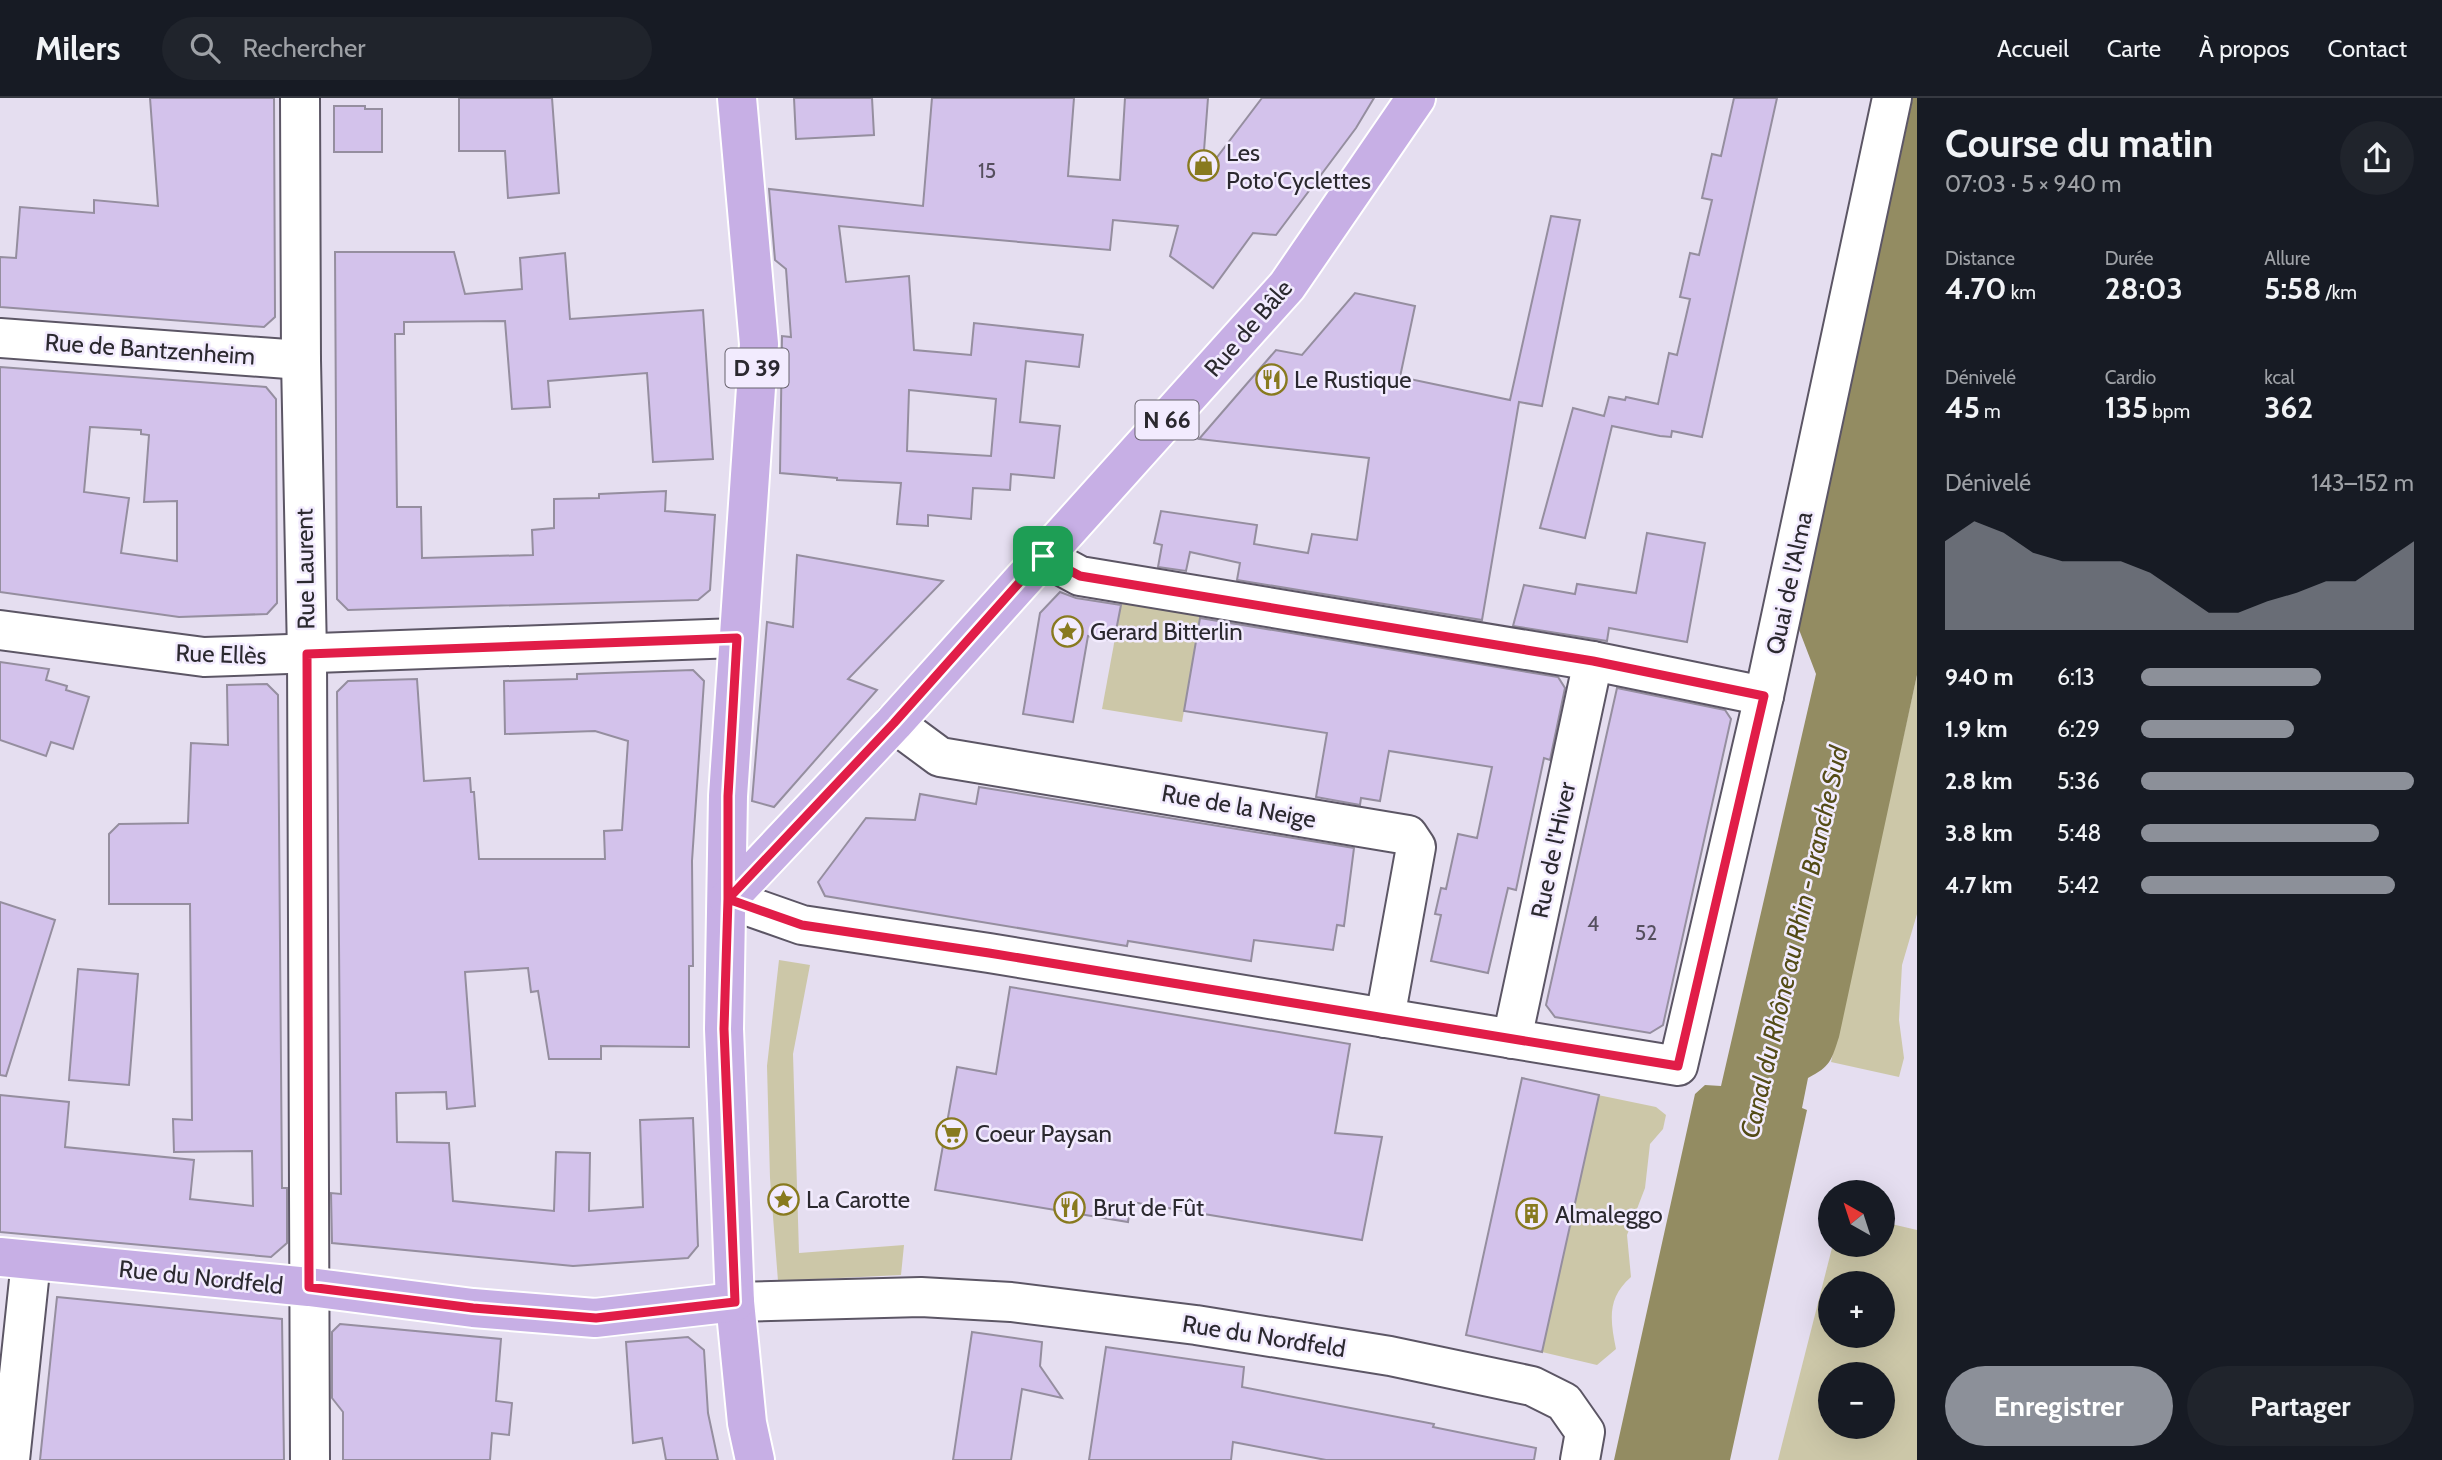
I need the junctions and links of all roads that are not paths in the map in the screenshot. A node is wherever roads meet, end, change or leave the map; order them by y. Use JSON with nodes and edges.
{"nodes":[{"id":1,"x":300,"y":98,"type":"edge"},
{"id":2,"x":737,"y":98,"type":"edge"},
{"id":3,"x":1416,"y":98,"type":"edge"},
{"id":4,"x":1892,"y":98,"type":"edge"},
{"id":5,"x":0,"y":338,"type":"edge"},
{"id":6,"x":301,"y":360,"type":"junction"},
{"id":7,"x":1043,"y":556,"type":"junction"},
{"id":8,"x":0,"y":630,"type":"edge"},
{"id":9,"x":737,"y":638,"type":"junction"},
{"id":10,"x":307,"y":654,"type":"junction"},
{"id":11,"x":1593,"y":661,"type":"junction"},
{"id":12,"x":1764,"y":696,"type":"junction"},
{"id":13,"x":894,"y":723,"type":"junction"},
{"id":14,"x":728,"y":899,"type":"junction"},
{"id":15,"x":1385,"y":1018,"type":"junction"},
{"id":16,"x":1512,"y":1039,"type":"junction"},
{"id":17,"x":15,"y":1259,"type":"edge"},
{"id":18,"x":309,"y":1287,"type":"junction"},
{"id":19,"x":735,"y":1302,"type":"junction"},
{"id":20,"x":1583,"y":1446,"type":"edge"},
{"id":21,"x":10,"y":1460,"type":"edge"},
{"id":22,"x":310,"y":1460,"type":"edge"},
{"id":23,"x":755,"y":1460,"type":"edge"}],
"edges":[{"from":1,"to":6,"type":"street","name":"Rue Laurent"},
{"from":2,"to":9,"type":"main road","number":"D 39"},
{"from":3,"to":7,"type":"main road","name":"Rue de Bâle","number":"N 66"},
{"from":4,"to":12,"type":"street","name":"Quai de l'Alma"},
{"from":5,"to":6,"type":"street","name":"Rue de Bantzenheim"},
{"from":6,"to":10,"type":"street","name":"Rue Laurent"},
{"from":7,"to":11,"type":"street"},
{"from":7,"to":13,"type":"main road","name":"Rue de Bâle","number":"N 66"},
{"from":8,"to":10,"type":"street","name":"Rue Ellès"},
{"from":9,"to":10,"type":"street","name":"Rue Ellès"},
{"from":9,"to":14,"type":"main road","number":"D 39"},
{"from":10,"to":18,"type":"street","name":"Rue Laurent"},
{"from":11,"to":12,"type":"street"},
{"from":11,"to":16,"type":"street","name":"Rue de l'Hiver"},
{"from":12,"to":16,"type":"street","name":"Quai de l'Alma"},
{"from":13,"to":14,"type":"main road","name":"Rue de Bâle","number":"N 66"},
{"from":13,"to":15,"type":"street","name":"Rue de la Neige"},
{"from":14,"to":15,"type":"street"},
{"from":14,"to":19,"type":"main road"},
{"from":15,"to":16,"type":"street"},
{"from":17,"to":18,"type":"main road","name":"Rue du Nordfeld"},
{"from":17,"to":21,"type":"street"},
{"from":18,"to":19,"type":"main road","name":"Rue du Nordfeld"},
{"from":18,"to":22,"type":"street","name":"Rue Laurent"},
{"from":19,"to":20,"type":"street","name":"Rue du Nordfeld"},
{"from":19,"to":23,"type":"main road"}]}
